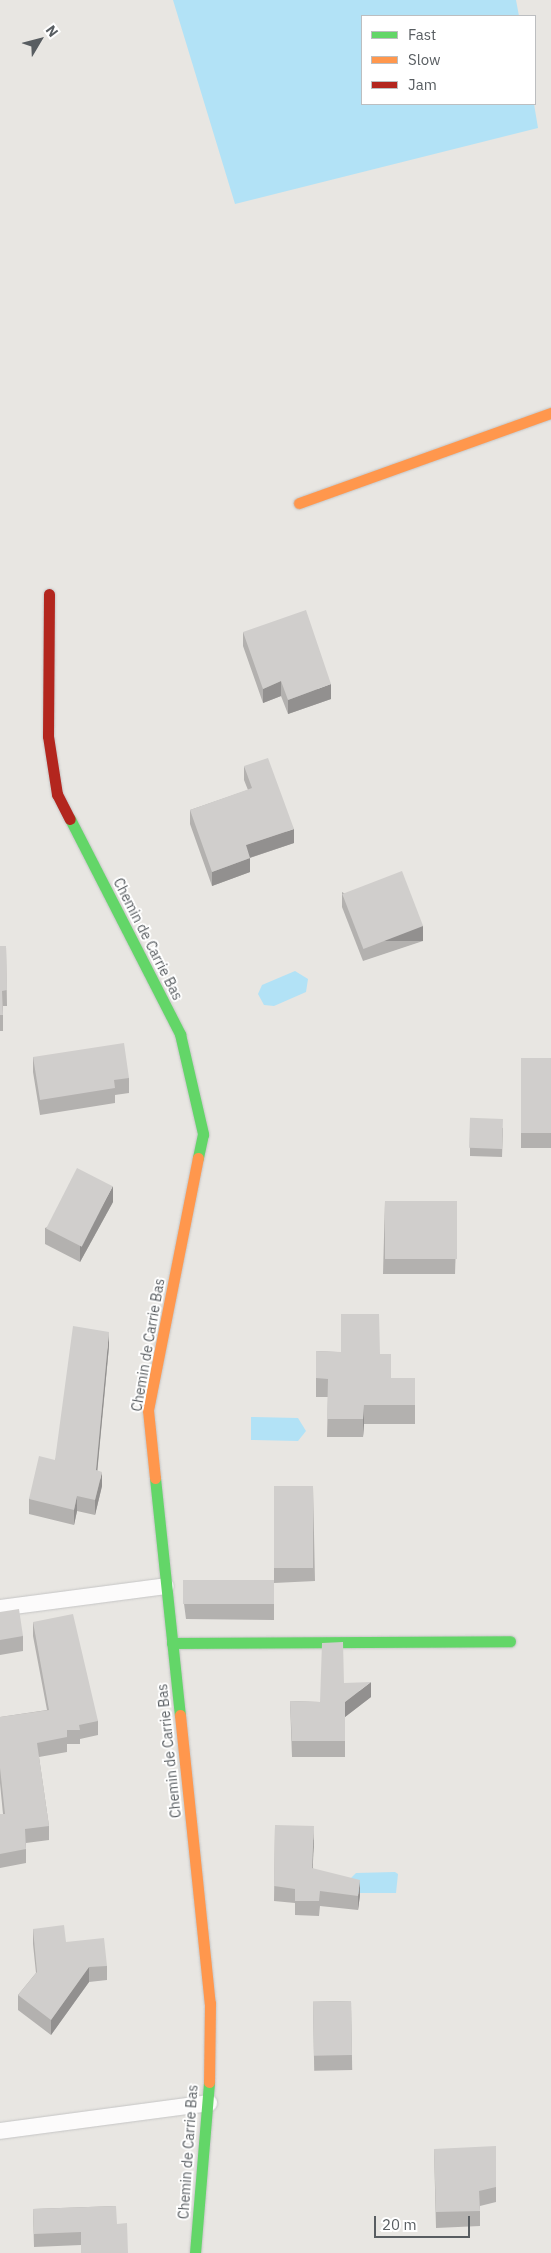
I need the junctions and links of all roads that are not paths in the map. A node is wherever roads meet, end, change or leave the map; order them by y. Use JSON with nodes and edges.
{"nodes":[{"id":1,"x":551,"y":413,"type":"edge"},
{"id":2,"x":299,"y":503,"type":"dead end"},
{"id":3,"x":49,"y":594,"type":"dead end"},
{"id":4,"x":166,"y":1586,"type":"junction"},
{"id":5,"x":0,"y":1608,"type":"edge"},
{"id":6,"x":510,"y":1642,"type":"dead end"},
{"id":7,"x":172,"y":1643,"type":"junction"},
{"id":8,"x":209,"y":2103,"type":"junction"},
{"id":9,"x":0,"y":2131,"type":"edge"},
{"id":10,"x":194,"y":2253,"type":"edge"}],
"edges":[{"from":1,"to":2,"type":"street"},
{"from":3,"to":4,"type":"street","name":"Chemin de Carrie Bas"},
{"from":4,"to":5,"type":"lane"},
{"from":4,"to":7,"type":"street","name":"Chemin de Carrie Bas"},
{"from":6,"to":7,"type":"street"},
{"from":7,"to":8,"type":"street","name":"Chemin de Carrie Bas"},
{"from":8,"to":9,"type":"lane"},
{"from":8,"to":10,"type":"street","name":"Chemin de Carrie Bas"}]}
